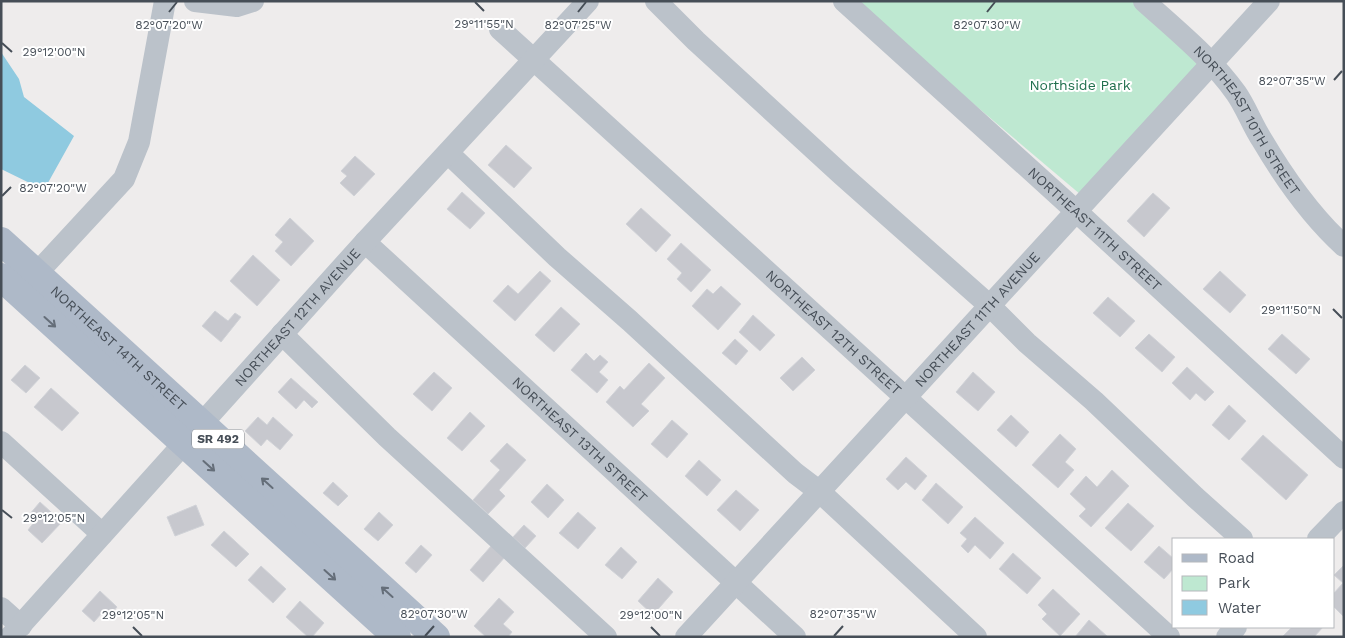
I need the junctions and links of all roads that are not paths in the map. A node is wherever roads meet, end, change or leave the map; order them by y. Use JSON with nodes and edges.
{"nodes":[{"id":1,"x":165,"y":1,"type":"edge"},
{"id":2,"x":195,"y":1,"type":"edge"},
{"id":3,"x":253,"y":1,"type":"edge"},
{"id":4,"x":588,"y":1,"type":"edge"},
{"id":5,"x":656,"y":1,"type":"edge"},
{"id":6,"x":844,"y":1,"type":"edge"},
{"id":7,"x":1144,"y":1,"type":"edge"},
{"id":8,"x":1269,"y":1,"type":"edge"},
{"id":9,"x":500,"y":29,"type":"dead end"},
{"id":10,"x":534,"y":60,"type":"junction"},
{"id":11,"x":1212,"y":63,"type":"junction"},
{"id":12,"x":448,"y":153,"type":"junction"},
{"id":13,"x":1077,"y":212,"type":"junction"},
{"id":14,"x":1,"y":241,"type":"edge"},
{"id":15,"x":365,"y":242,"type":"junction"},
{"id":16,"x":1344,"y":246,"type":"edge"},
{"id":17,"x":19,"y":281,"type":"edge"},
{"id":18,"x":990,"y":306,"type":"junction"},
{"id":19,"x":282,"y":334,"type":"junction"},
{"id":20,"x":906,"y":398,"type":"junction"},
{"id":21,"x":192,"y":433,"type":"junction"},
{"id":22,"x":1,"y":442,"type":"edge"},
{"id":23,"x":1344,"y":458,"type":"edge"},
{"id":24,"x":820,"y":492,"type":"junction"},
{"id":25,"x":1344,"y":512,"type":"edge"},
{"id":26,"x":102,"y":534,"type":"junction"},
{"id":27,"x":1241,"y":538,"type":"edge"},
{"id":28,"x":1319,"y":538,"type":"edge"},
{"id":29,"x":736,"y":584,"type":"junction"},
{"id":30,"x":1,"y":608,"type":"edge"},
{"id":31,"x":16,"y":631,"type":"edge"},
{"id":32,"x":397,"y":637,"type":"edge"},
{"id":33,"x":436,"y":637,"type":"edge"},
{"id":34,"x":606,"y":637,"type":"edge"},
{"id":35,"x":686,"y":637,"type":"edge"},
{"id":36,"x":795,"y":637,"type":"edge"},
{"id":37,"x":976,"y":637,"type":"edge"},
{"id":38,"x":1169,"y":637,"type":"edge"}],
"edges":[{"from":1,"to":17,"type":"street"},
{"from":2,"to":3,"type":"street"},
{"from":4,"to":10,"type":"street","name":"NORTHEAST 12TH AVENUE"},
{"from":5,"to":18,"type":"street"},
{"from":6,"to":13,"type":"street","name":"NORTHEAST 11TH STREET"},
{"from":7,"to":11,"type":"street","name":"NORTHEAST 10TH STREET"},
{"from":8,"to":11,"type":"street","name":"NORTHEAST 11TH AVENUE"},
{"from":9,"to":10,"type":"street","name":"NORTHEAST 12TH STREET"},
{"from":10,"to":12,"type":"street","name":"NORTHEAST 12TH AVENUE"},
{"from":10,"to":20,"type":"street","name":"NORTHEAST 12TH STREET"},
{"from":11,"to":13,"type":"street","name":"NORTHEAST 11TH AVENUE"},
{"from":11,"to":16,"type":"street","name":"NORTHEAST 10TH STREET"},
{"from":12,"to":15,"type":"street","name":"NORTHEAST 12TH AVENUE"},
{"from":12,"to":24,"type":"street"},
{"from":13,"to":18,"type":"street","name":"NORTHEAST 11TH AVENUE"},
{"from":13,"to":23,"type":"street","name":"NORTHEAST 11TH STREET"},
{"from":14,"to":17,"type":"main road","name":"NORTHEAST 14TH STREET","number":"SR 492"},
{"from":15,"to":19,"type":"street","name":"NORTHEAST 12TH AVENUE"},
{"from":15,"to":29,"type":"street","name":"NORTHEAST 13TH STREET"},
{"from":17,"to":21,"type":"main road","name":"NORTHEAST 14TH STREET","number":"SR 492"},
{"from":18,"to":20,"type":"street","name":"NORTHEAST 11TH AVENUE"},
{"from":18,"to":27,"type":"street"},
{"from":19,"to":21,"type":"street","name":"NORTHEAST 12TH AVENUE"},
{"from":19,"to":34,"type":"street"},
{"from":20,"to":24,"type":"street","name":"NORTHEAST 11TH AVENUE"},
{"from":20,"to":38,"type":"street","name":"NORTHEAST 12TH STREET"},
{"from":21,"to":26,"type":"street","name":"NORTHEAST 12TH AVENUE"},
{"from":21,"to":32,"type":"main road","name":"NORTHEAST 14TH STREET","number":"SR 492","one_way":true},
{"from":33,"to":21,"type":"main road","name":"NORTHEAST 14TH STREET","number":"SR 492","one_way":true},
{"from":22,"to":26,"type":"street"},
{"from":24,"to":29,"type":"street","name":"NORTHEAST 11TH AVENUE"},
{"from":24,"to":37,"type":"street"},
{"from":25,"to":28,"type":"street"},
{"from":26,"to":31,"type":"street","name":"NORTHEAST 12TH AVENUE"},
{"from":29,"to":35,"type":"street","name":"NORTHEAST 11TH AVENUE"},
{"from":29,"to":36,"type":"street","name":"NORTHEAST 13TH STREET"},
{"from":30,"to":31,"type":"street"}]}
